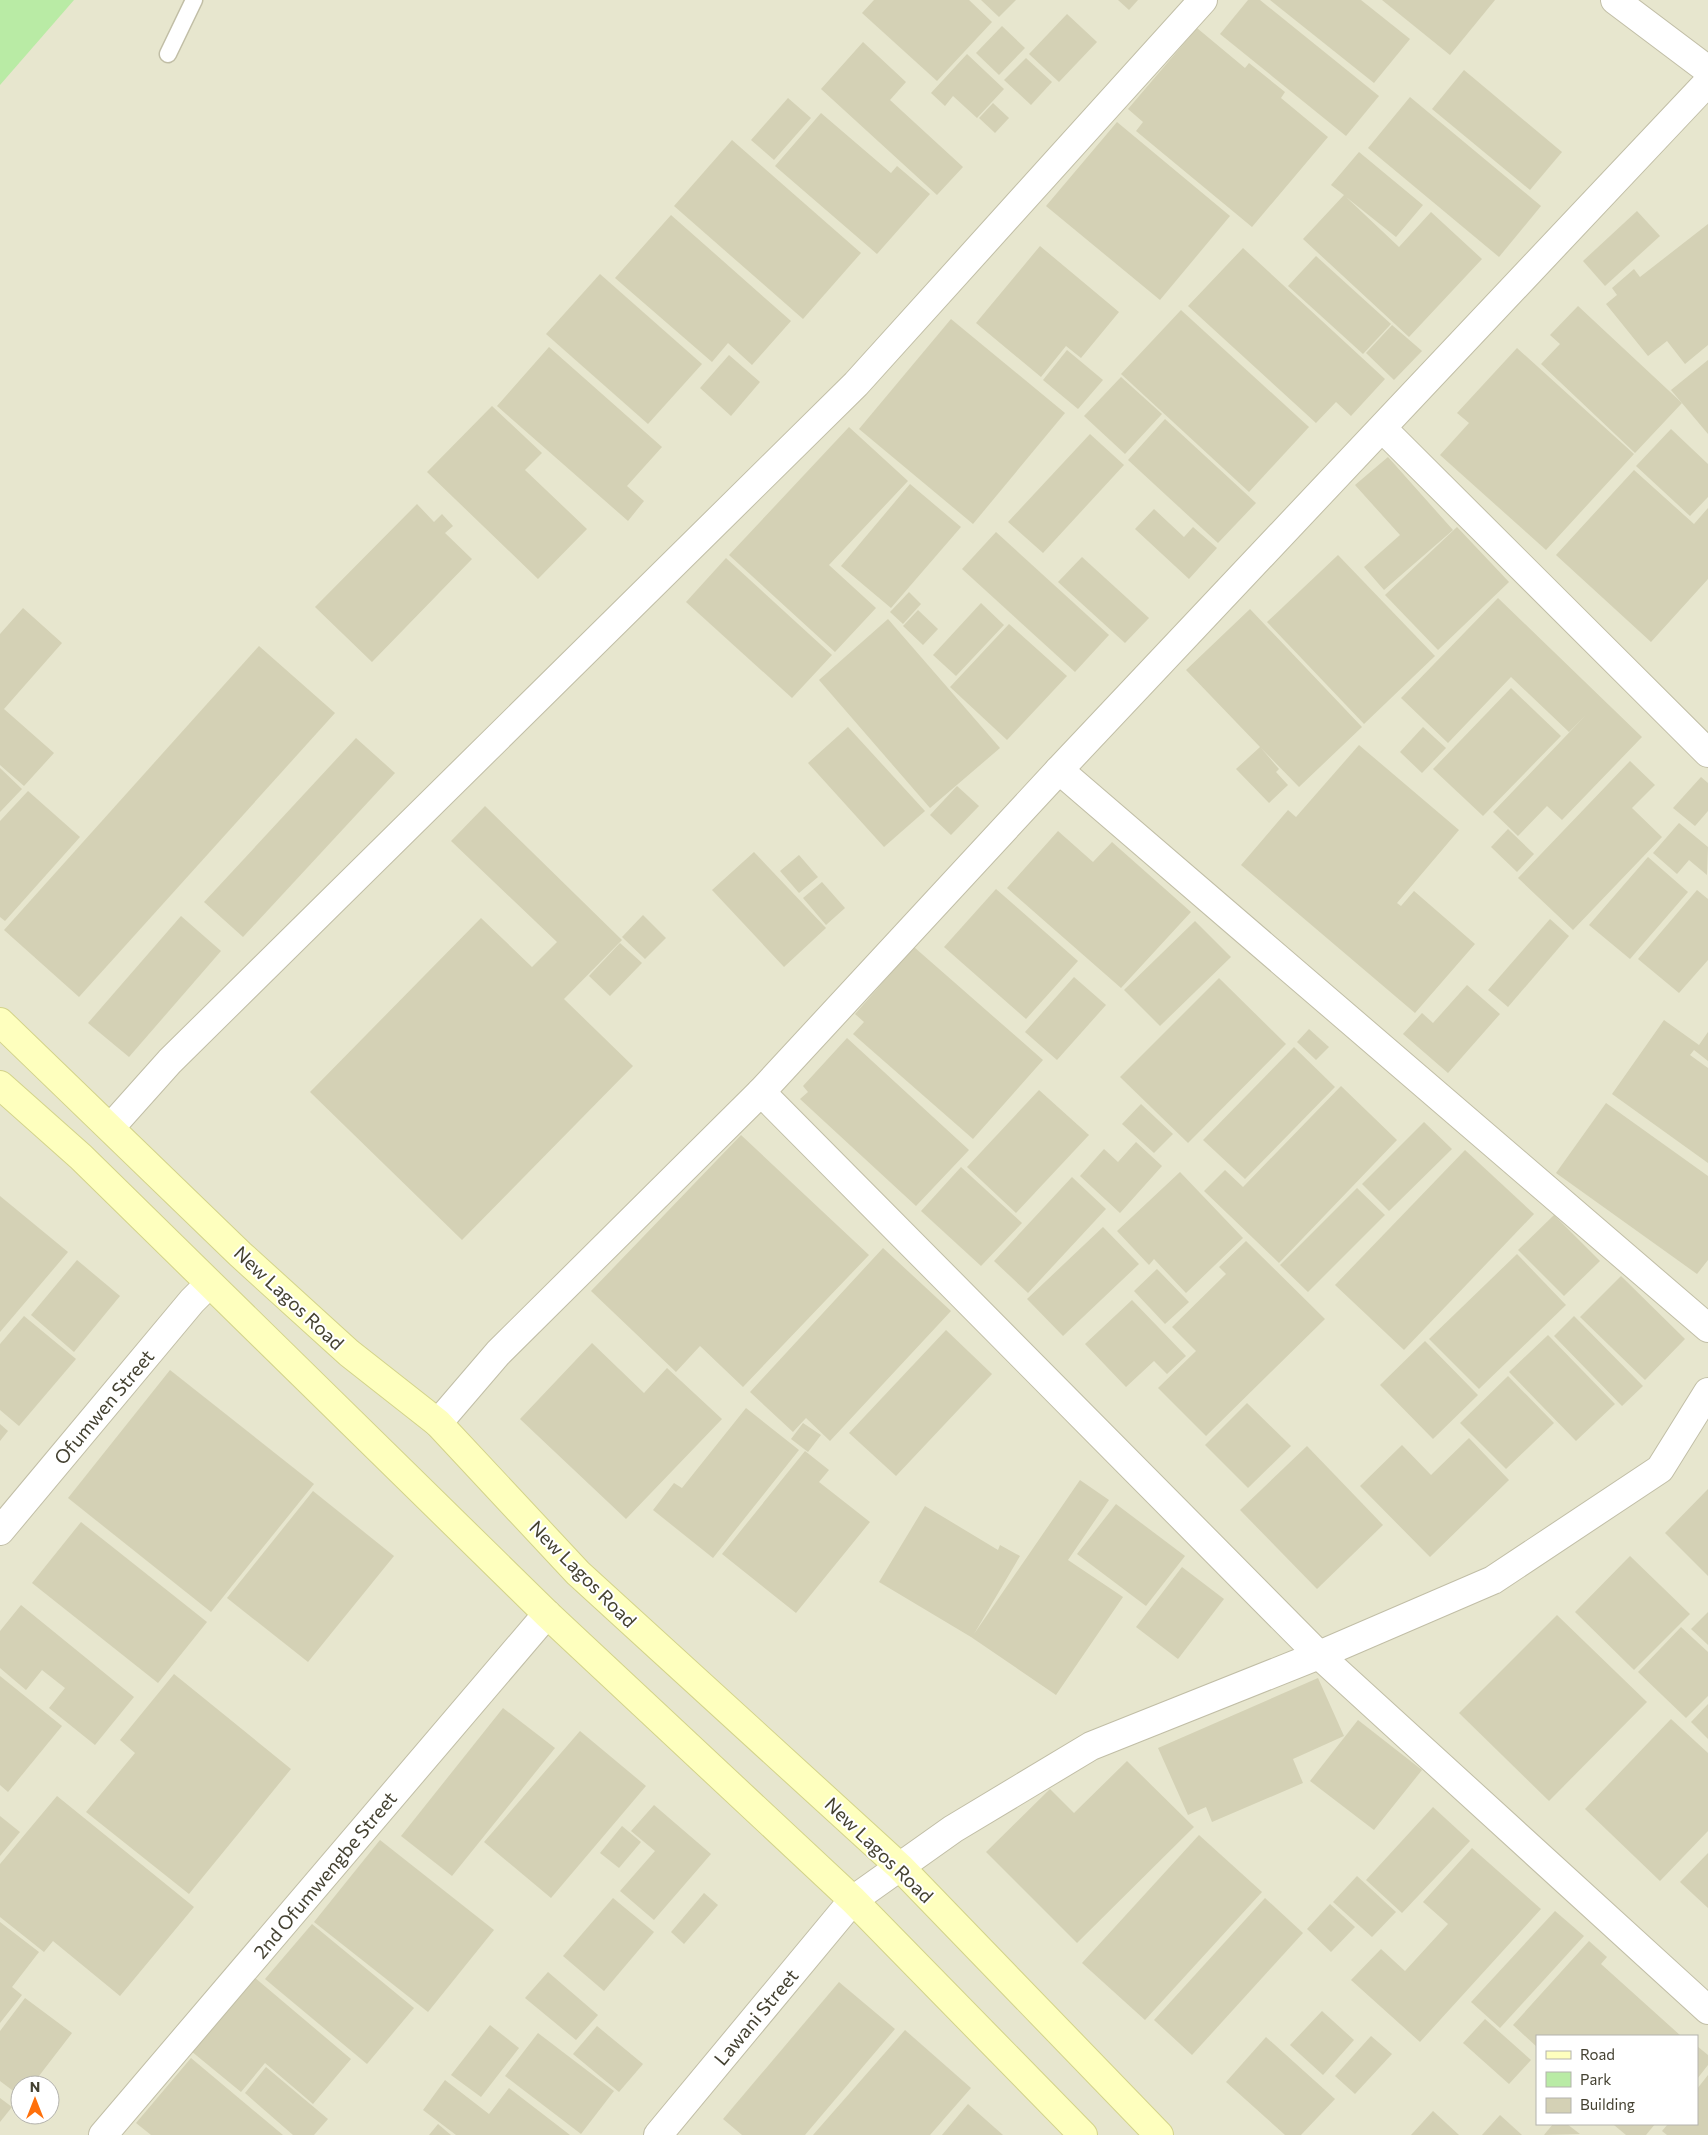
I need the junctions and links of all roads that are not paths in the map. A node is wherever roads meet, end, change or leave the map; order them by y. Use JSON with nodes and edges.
{"nodes":[{"id":1,"x":194,"y":0,"type":"edge"},
{"id":2,"x":1203,"y":0,"type":"edge"},
{"id":3,"x":1615,"y":0,"type":"edge"},
{"id":4,"x":168,"y":54,"type":"dead end"},
{"id":5,"x":1708,"y":70,"type":"edge"},
{"id":6,"x":1708,"y":82,"type":"edge"},
{"id":7,"x":1383,"y":429,"type":"junction"},
{"id":8,"x":1708,"y":753,"type":"edge"},
{"id":9,"x":1059,"y":770,"type":"junction"},
{"id":10,"x":0,"y":1022,"type":"edge"},
{"id":11,"x":0,"y":1085,"type":"edge"},
{"id":12,"x":761,"y":1092,"type":"junction"},
{"id":13,"x":110,"y":1127,"type":"junction"},
{"id":14,"x":209,"y":1284,"type":"junction"},
{"id":15,"x":1708,"y":1328,"type":"edge"},
{"id":16,"x":1708,"y":1392,"type":"edge"},
{"id":17,"x":438,"y":1422,"type":"junction"},
{"id":18,"x":0,"y":1531,"type":"edge"},
{"id":19,"x":547,"y":1614,"type":"junction"},
{"id":20,"x":1319,"y":1655,"type":"junction"},
{"id":21,"x":900,"y":1867,"type":"junction"},
{"id":22,"x":853,"y":1900,"type":"junction"},
{"id":23,"x":1708,"y":2010,"type":"edge"},
{"id":24,"x":103,"y":2135,"type":"edge"},
{"id":25,"x":658,"y":2135,"type":"edge"},
{"id":26,"x":1083,"y":2135,"type":"edge"},
{"id":27,"x":1159,"y":2135,"type":"edge"}],
"edges":[{"from":1,"to":4,"type":"lane"},
{"from":2,"to":13,"type":"street"},
{"from":3,"to":5,"type":"street"},
{"from":6,"to":7,"type":"street"},
{"from":7,"to":8,"type":"street"},
{"from":7,"to":9,"type":"street"},
{"from":9,"to":12,"type":"street"},
{"from":9,"to":15,"type":"street"},
{"from":10,"to":13,"type":"main road","name":"New Lagos Road"},
{"from":11,"to":14,"type":"main road"},
{"from":12,"to":17,"type":"street"},
{"from":12,"to":20,"type":"street"},
{"from":13,"to":17,"type":"main road","name":"New Lagos Road"},
{"from":14,"to":18,"type":"street","name":"Ofumwen Street"},
{"from":14,"to":19,"type":"main road"},
{"from":16,"to":20,"type":"street","name":"Lawani Street"},
{"from":17,"to":21,"type":"main road","name":"New Lagos Road"},
{"from":19,"to":22,"type":"main road"},
{"from":19,"to":24,"type":"street","name":"2nd Ofumwengbe Street"},
{"from":20,"to":21,"type":"street","name":"Lawani Street"},
{"from":20,"to":23,"type":"street"},
{"from":21,"to":22,"type":"street","name":"Lawani Street"},
{"from":21,"to":27,"type":"main road","name":"New Lagos Road"},
{"from":22,"to":25,"type":"street","name":"Lawani Street"},
{"from":22,"to":26,"type":"main road"}]}
